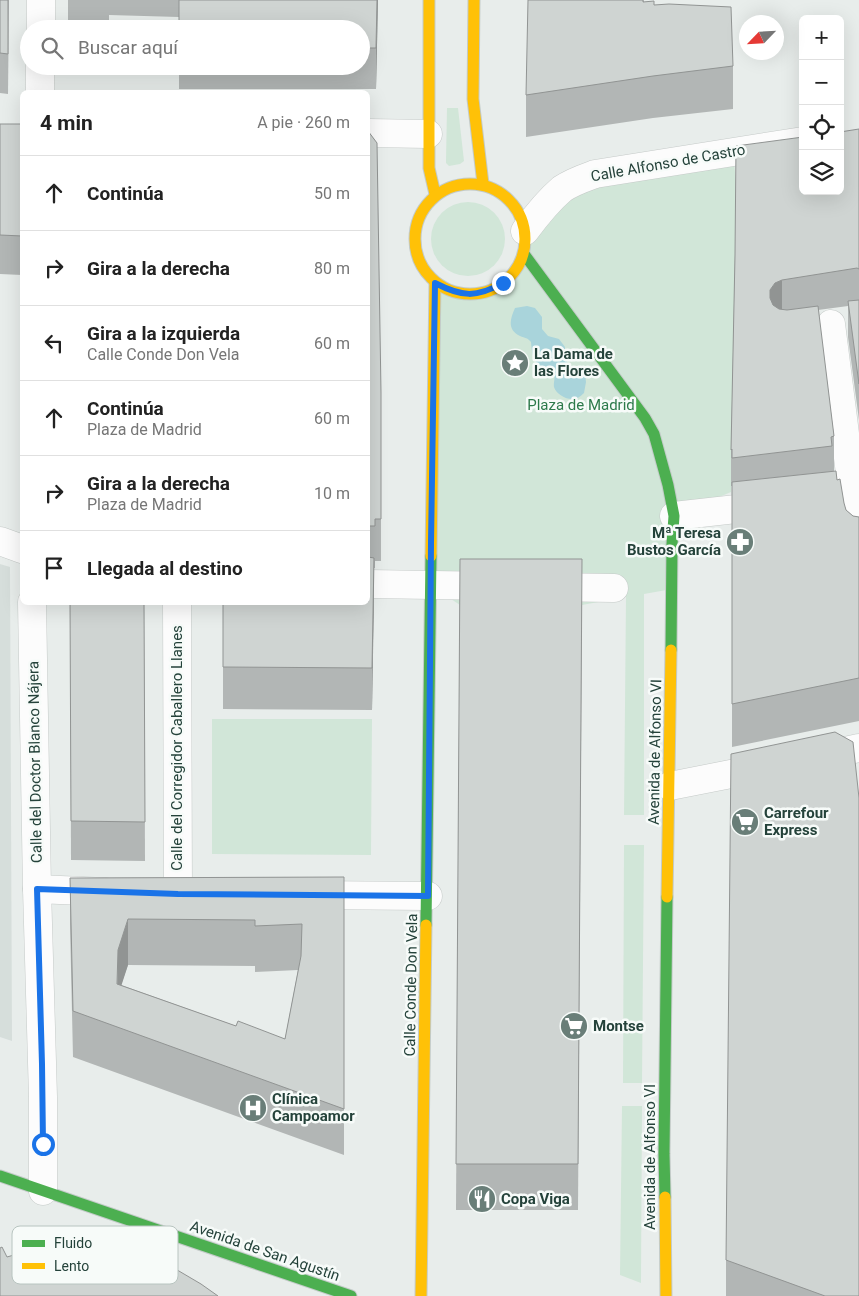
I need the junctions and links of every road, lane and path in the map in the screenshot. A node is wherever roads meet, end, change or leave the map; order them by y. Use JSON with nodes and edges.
{"nodes":[{"id":1,"x":41,"y":0,"type":"edge"},
{"id":2,"x":429,"y":0,"type":"edge"},
{"id":3,"x":474,"y":0,"type":"edge"},
{"id":4,"x":41,"y":20,"type":"edge"},
{"id":5,"x":40,"y":75,"type":"edge"},
{"id":6,"x":40,"y":90,"type":"edge"},
{"id":7,"x":370,"y":133,"type":"edge"},
{"id":8,"x":428,"y":134,"type":"junction"},
{"id":9,"x":799,"y":142,"type":"edge"},
{"id":10,"x":483,"y":184,"type":"junction"},
{"id":11,"x":435,"y":194,"type":"junction"},
{"id":12,"x":524,"y":242,"type":"junction"},
{"id":13,"x":435,"y":283,"type":"junction"},
{"id":14,"x":803,"y":328,"type":"edge"},
{"id":15,"x":847,"y":497,"type":"edge"},
{"id":16,"x":792,"y":503,"type":"edge"},
{"id":17,"x":674,"y":516,"type":"junction"},
{"id":18,"x":0,"y":541,"type":"edge"},
{"id":19,"x":859,"y":544,"type":"edge"},
{"id":20,"x":20,"y":547,"type":"edge"},
{"id":21,"x":370,"y":584,"type":"edge"},
{"id":22,"x":430,"y":585,"type":"junction"},
{"id":23,"x":614,"y":588,"type":"dead end"},
{"id":24,"x":32,"y":605,"type":"edge"},
{"id":25,"x":177,"y":605,"type":"edge"},
{"id":26,"x":859,"y":748,"type":"edge"},
{"id":27,"x":670,"y":786,"type":"junction"},
{"id":28,"x":37,"y":889,"type":"junction"},
{"id":29,"x":129,"y":892,"type":"edge"},
{"id":30,"x":178,"y":894,"type":"edge"},
{"id":31,"x":287,"y":895,"type":"edge"},
{"id":32,"x":428,"y":896,"type":"junction"},
{"id":33,"x":0,"y":1176,"type":"edge"},
{"id":34,"x":43,"y":1191,"type":"junction"},
{"id":35,"x":145,"y":1226,"type":"edge"},
{"id":36,"x":178,"y":1237,"type":"edge"},
{"id":37,"x":350,"y":1296,"type":"edge"},
{"id":38,"x":421,"y":1296,"type":"edge"},
{"id":39,"x":666,"y":1296,"type":"edge"}],
"edges":[{"from":1,"to":4,"type":"street"},
{"from":2,"to":8,"type":"main road"},
{"from":3,"to":10,"type":"main road"},
{"from":5,"to":6,"type":"street"},
{"from":7,"to":8,"type":"street"},
{"from":8,"to":11,"type":"main road"},
{"from":9,"to":12,"type":"street","name":"Calle Alfonso de Castro"},
{"from":10,"to":11,"type":"main road"},
{"from":10,"to":12,"type":"main road"},
{"from":11,"to":13,"type":"main road"},
{"from":12,"to":13,"type":"main road"},
{"from":12,"to":17,"type":"main road","name":"Avenida de Alfonso VI"},
{"from":13,"to":22,"type":"main road"},
{"from":14,"to":15,"type":"street"},
{"from":15,"to":19,"type":"street"},
{"from":16,"to":17,"type":"street"},
{"from":17,"to":27,"type":"main road","name":"Avenida de Alfonso VI"},
{"from":18,"to":20,"type":"street"},
{"from":21,"to":22,"type":"street"},
{"from":22,"to":23,"type":"street"},
{"from":22,"to":32,"type":"main road","name":"Calle Conde Don Vela"},
{"from":24,"to":28,"type":"street","name":"Calle del Doctor Blanco Nájera"},
{"from":25,"to":30,"type":"street","name":"Calle del Corregidor Caballero Llanes"},
{"from":26,"to":27,"type":"street"},
{"from":27,"to":39,"type":"main road","name":"Avenida de Alfonso VI"},
{"from":28,"to":29,"type":"street"},
{"from":28,"to":34,"type":"street","name":"Calle del Doctor Blanco Nájera"},
{"from":31,"to":32,"type":"street"},
{"from":32,"to":38,"type":"main road","name":"Calle Conde Don Vela"},
{"from":33,"to":34,"type":"main road","name":"Avenida de San Agustín"},
{"from":34,"to":35,"type":"main road","name":"Avenida de San Agustín"},
{"from":36,"to":37,"type":"main road","name":"Avenida de San Agustín"}]}
